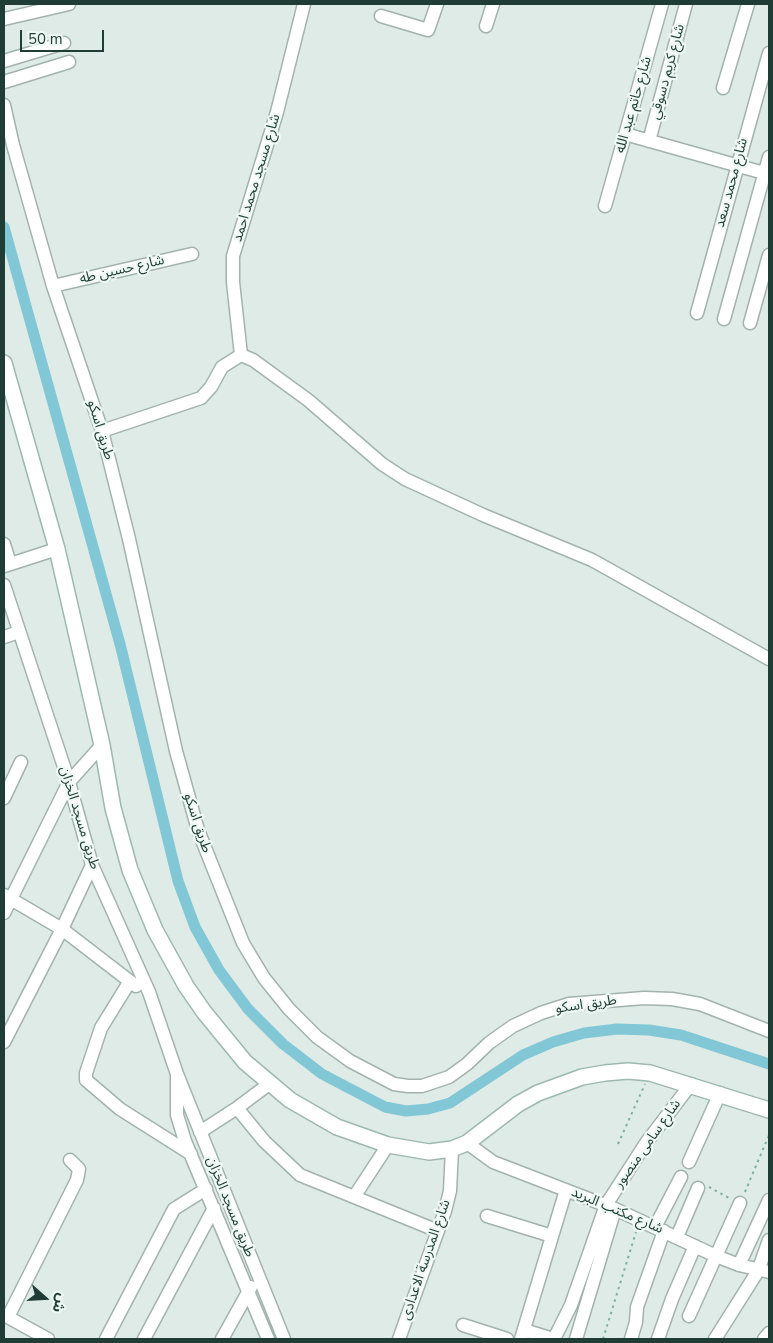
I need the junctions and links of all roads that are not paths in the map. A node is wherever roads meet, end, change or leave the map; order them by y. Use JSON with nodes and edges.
{"nodes":[{"id":1,"x":69,"y":4,"type":"edge"},
{"id":2,"x":304,"y":4,"type":"edge"},
{"id":3,"x":437,"y":4,"type":"edge"},
{"id":4,"x":662,"y":4,"type":"edge"},
{"id":5,"x":686,"y":4,"type":"edge"},
{"id":6,"x":748,"y":4,"type":"edge"},
{"id":7,"x":490,"y":5,"type":"edge"},
{"id":8,"x":380,"y":16,"type":"dead end"},
{"id":9,"x":4,"y":20,"type":"edge"},
{"id":10,"x":486,"y":26,"type":"dead end"},
{"id":11,"x":64,"y":44,"type":"dead end"},
{"id":12,"x":769,"y":53,"type":"edge"},
{"id":13,"x":4,"y":61,"type":"edge"},
{"id":14,"x":68,"y":62,"type":"dead end"},
{"id":15,"x":4,"y":82,"type":"edge"},
{"id":16,"x":723,"y":88,"type":"dead end"},
{"id":17,"x":4,"y":105,"type":"edge"},
{"id":18,"x":625,"y":134,"type":"junction"},
{"id":19,"x":649,"y":141,"type":"junction"},
{"id":20,"x":769,"y":157,"type":"edge"},
{"id":21,"x":737,"y":166,"type":"junction"},
{"id":22,"x":764,"y":173,"type":"junction"},
{"id":23,"x":605,"y":206,"type":"dead end"},
{"id":24,"x":192,"y":254,"type":"dead end"},
{"id":25,"x":769,"y":255,"type":"edge"},
{"id":26,"x":53,"y":286,"type":"junction"},
{"id":27,"x":697,"y":313,"type":"dead end"},
{"id":28,"x":724,"y":318,"type":"dead end"},
{"id":29,"x":750,"y":323,"type":"dead end"},
{"id":30,"x":241,"y":355,"type":"junction"},
{"id":31,"x":4,"y":363,"type":"edge"},
{"id":32,"x":102,"y":431,"type":"junction"},
{"id":33,"x":4,"y":544,"type":"edge"},
{"id":34,"x":57,"y":549,"type":"junction"},
{"id":35,"x":7,"y":565,"type":"edge"},
{"id":36,"x":4,"y":585,"type":"edge"},
{"id":37,"x":19,"y":632,"type":"junction"},
{"id":38,"x":4,"y":637,"type":"edge"},
{"id":39,"x":769,"y":659,"type":"edge"},
{"id":40,"x":102,"y":745,"type":"junction"},
{"id":41,"x":21,"y":762,"type":"dead end"},
{"id":42,"x":70,"y":782,"type":"junction"},
{"id":43,"x":4,"y":798,"type":"edge"},
{"id":44,"x":92,"y":865,"type":"junction"},
{"id":45,"x":7,"y":896,"type":"edge"},
{"id":46,"x":4,"y":913,"type":"edge"},
{"id":47,"x":62,"y":929,"type":"junction"},
{"id":48,"x":130,"y":981,"type":"junction"},
{"id":49,"x":149,"y":992,"type":"junction"},
{"id":50,"x":769,"y":1031,"type":"edge"},
{"id":51,"x":4,"y":1042,"type":"edge"},
{"id":52,"x":177,"y":1074,"type":"junction"},
{"id":53,"x":269,"y":1084,"type":"junction"},
{"id":54,"x":691,"y":1084,"type":"junction"},
{"id":55,"x":720,"y":1094,"type":"junction"},
{"id":56,"x":236,"y":1108,"type":"junction"},
{"id":57,"x":769,"y":1110,"type":"edge"},
{"id":58,"x":200,"y":1132,"type":"junction"},
{"id":59,"x":468,"y":1143,"type":"junction"},
{"id":60,"x":388,"y":1145,"type":"junction"},
{"id":61,"x":452,"y":1150,"type":"junction"},
{"id":62,"x":190,"y":1154,"type":"junction"},
{"id":63,"x":70,"y":1160,"type":"dead end"},
{"id":64,"x":689,"y":1162,"type":"dead end"},
{"id":65,"x":215,"y":1169,"type":"junction"},
{"id":66,"x":681,"y":1178,"type":"dead end"},
{"id":67,"x":698,"y":1188,"type":"road end"},
{"id":68,"x":206,"y":1189,"type":"junction"},
{"id":69,"x":566,"y":1190,"type":"junction"},
{"id":70,"x":354,"y":1198,"type":"junction"},
{"id":71,"x":769,"y":1200,"type":"edge"},
{"id":72,"x":740,"y":1203,"type":"road end"},
{"id":73,"x":611,"y":1207,"type":"junction"},
{"id":74,"x":214,"y":1208,"type":"junction"},
{"id":75,"x":487,"y":1216,"type":"dead end"},
{"id":76,"x":660,"y":1229,"type":"junction"},
{"id":77,"x":438,"y":1231,"type":"junction"},
{"id":78,"x":552,"y":1236,"type":"junction"},
{"id":79,"x":677,"y":1237,"type":"junction"},
{"id":80,"x":769,"y":1240,"type":"edge"},
{"id":81,"x":695,"y":1246,"type":"junction"},
{"id":82,"x":716,"y":1256,"type":"junction"},
{"id":83,"x":739,"y":1265,"type":"junction"},
{"id":84,"x":764,"y":1271,"type":"edge"},
{"id":85,"x":258,"y":1276,"type":"junction"},
{"id":86,"x":249,"y":1292,"type":"junction"},
{"id":87,"x":6,"y":1316,"type":"edge"},
{"id":88,"x":688,"y":1316,"type":"dead end"},
{"id":89,"x":464,"y":1325,"type":"dead end"},
{"id":90,"x":769,"y":1333,"type":"edge"},
{"id":91,"x":522,"y":1335,"type":"edge"},
{"id":92,"x":48,"y":1339,"type":"edge"},
{"id":93,"x":106,"y":1339,"type":"edge"},
{"id":94,"x":144,"y":1339,"type":"edge"},
{"id":95,"x":222,"y":1339,"type":"edge"},
{"id":96,"x":268,"y":1339,"type":"edge"},
{"id":97,"x":284,"y":1339,"type":"edge"},
{"id":98,"x":399,"y":1339,"type":"edge"},
{"id":99,"x":506,"y":1339,"type":"edge"},
{"id":100,"x":554,"y":1339,"type":"edge"},
{"id":101,"x":576,"y":1339,"type":"edge"},
{"id":102,"x":631,"y":1339,"type":"edge"},
{"id":103,"x":658,"y":1339,"type":"edge"},
{"id":104,"x":715,"y":1339,"type":"edge"},
{"id":105,"x":764,"y":1339,"type":"edge"}],
"edges":[{"from":1,"to":9,"type":"street"},
{"from":2,"to":30,"type":"street","name":"شارع مسجد محمد احمد"},
{"from":3,"to":8,"type":"street"},
{"from":4,"to":18,"type":"street","name":"شارع حاتم عبد الله"},
{"from":5,"to":19,"type":"street","name":"شارع كريم دسوقي"},
{"from":6,"to":16,"type":"street"},
{"from":7,"to":10,"type":"street"},
{"from":11,"to":13,"type":"street"},
{"from":12,"to":21,"type":"street","name":"شارع محمد سعد"},
{"from":14,"to":15,"type":"street"},
{"from":17,"to":26,"type":"street","name":"طريق اسكو"},
{"from":18,"to":19,"type":"street"},
{"from":18,"to":23,"type":"street","name":"شارع حاتم عبد الله"},
{"from":19,"to":21,"type":"street"},
{"from":20,"to":22,"type":"street"},
{"from":21,"to":22,"type":"street"},
{"from":21,"to":27,"type":"street","name":"شارع محمد سعد"},
{"from":22,"to":28,"type":"street"},
{"from":24,"to":26,"type":"street","name":"شارع حسين طه"},
{"from":25,"to":29,"type":"street"},
{"from":26,"to":32,"type":"street","name":"طريق اسكو"},
{"from":30,"to":32,"type":"street"},
{"from":30,"to":39,"type":"street"},
{"from":31,"to":34,"type":"street"},
{"from":32,"to":50,"type":"street","name":"طريق اسكو"},
{"from":33,"to":35,"type":"street"},
{"from":34,"to":35,"type":"street"},
{"from":34,"to":40,"type":"street"},
{"from":36,"to":37,"type":"street","name":"طريق مسجد الخزان"},
{"from":37,"to":38,"type":"street"},
{"from":37,"to":42,"type":"street","name":"طريق مسجد الخزان"},
{"from":40,"to":42,"type":"street"},
{"from":40,"to":53,"type":"street"},
{"from":41,"to":43,"type":"street"},
{"from":42,"to":44,"type":"street","name":"طريق مسجد الخزان"},
{"from":42,"to":45,"type":"street"},
{"from":44,"to":47,"type":"street"},
{"from":44,"to":49,"type":"street","name":"طريق مسجد الخزان"},
{"from":45,"to":46,"type":"street"},
{"from":45,"to":47,"type":"street"},
{"from":47,"to":48,"type":"street"},
{"from":47,"to":51,"type":"street"},
{"from":48,"to":49,"type":"street"},
{"from":48,"to":62,"type":"street"},
{"from":49,"to":52,"type":"street","name":"طريق مسجد الخزان"},
{"from":52,"to":58,"type":"street","name":"طريق مسجد الخزان"},
{"from":52,"to":62,"type":"street","name":"طريق مسجد الخزان"},
{"from":53,"to":56,"type":"street"},
{"from":53,"to":60,"type":"street"},
{"from":54,"to":55,"type":"street"},
{"from":54,"to":59,"type":"street"},
{"from":54,"to":73,"type":"street","name":"شارع سامى منصور"},
{"from":55,"to":57,"type":"street"},
{"from":55,"to":64,"type":"street"},
{"from":56,"to":58,"type":"street"},
{"from":56,"to":70,"type":"street"},
{"from":58,"to":65,"type":"street","name":"طريق مسجد الخزان"},
{"from":59,"to":61,"type":"street"},
{"from":59,"to":69,"type":"street","name":"شارع مكتب البريد"},
{"from":60,"to":61,"type":"street"},
{"from":60,"to":70,"type":"street"},
{"from":61,"to":77,"type":"street","name":"شارع المدرسة الاعدادى"},
{"from":62,"to":65,"type":"street"},
{"from":62,"to":68,"type":"street","name":"طريق مسجد الخزان"},
{"from":63,"to":87,"type":"street"},
{"from":65,"to":85,"type":"street","name":"طريق مسجد الخزان"},
{"from":66,"to":76,"type":"street"},
{"from":67,"to":79,"type":"street"},
{"from":68,"to":74,"type":"street","name":"طريق مسجد الخزان"},
{"from":68,"to":93,"type":"street"},
{"from":69,"to":73,"type":"street","name":"شارع مكتب البريد"},
{"from":69,"to":78,"type":"street"},
{"from":70,"to":77,"type":"street"},
{"from":71,"to":83,"type":"street"},
{"from":72,"to":82,"type":"street"},
{"from":73,"to":76,"type":"street","name":"شارع مكتب البريد"},
{"from":73,"to":100,"type":"street"},
{"from":73,"to":101,"type":"street"},
{"from":74,"to":86,"type":"street","name":"طريق مسجد الخزان"},
{"from":74,"to":94,"type":"street"},
{"from":75,"to":78,"type":"street"},
{"from":76,"to":79,"type":"street","name":"شارع مكتب البريد"},
{"from":76,"to":102,"type":"street"},
{"from":77,"to":98,"type":"street","name":"شارع المدرسة الاعدادى"},
{"from":78,"to":91,"type":"street"},
{"from":79,"to":81,"type":"street","name":"شارع مكتب البريد"},
{"from":80,"to":84,"type":"street"},
{"from":81,"to":82,"type":"street","name":"شارع مكتب البريد"},
{"from":81,"to":103,"type":"street"},
{"from":82,"to":83,"type":"street","name":"شارع مكتب البريد"},
{"from":82,"to":88,"type":"street"},
{"from":83,"to":84,"type":"street","name":"شارع مكتب البريد"},
{"from":84,"to":104,"type":"street"},
{"from":85,"to":86,"type":"street"},
{"from":85,"to":97,"type":"street","name":"طريق مسجد الخزان"},
{"from":86,"to":95,"type":"street"},
{"from":86,"to":96,"type":"street","name":"طريق مسجد الخزان"},
{"from":87,"to":92,"type":"street"},
{"from":89,"to":99,"type":"street"},
{"from":90,"to":105,"type":"street"},
{"from":91,"to":100,"type":"street"}]}
